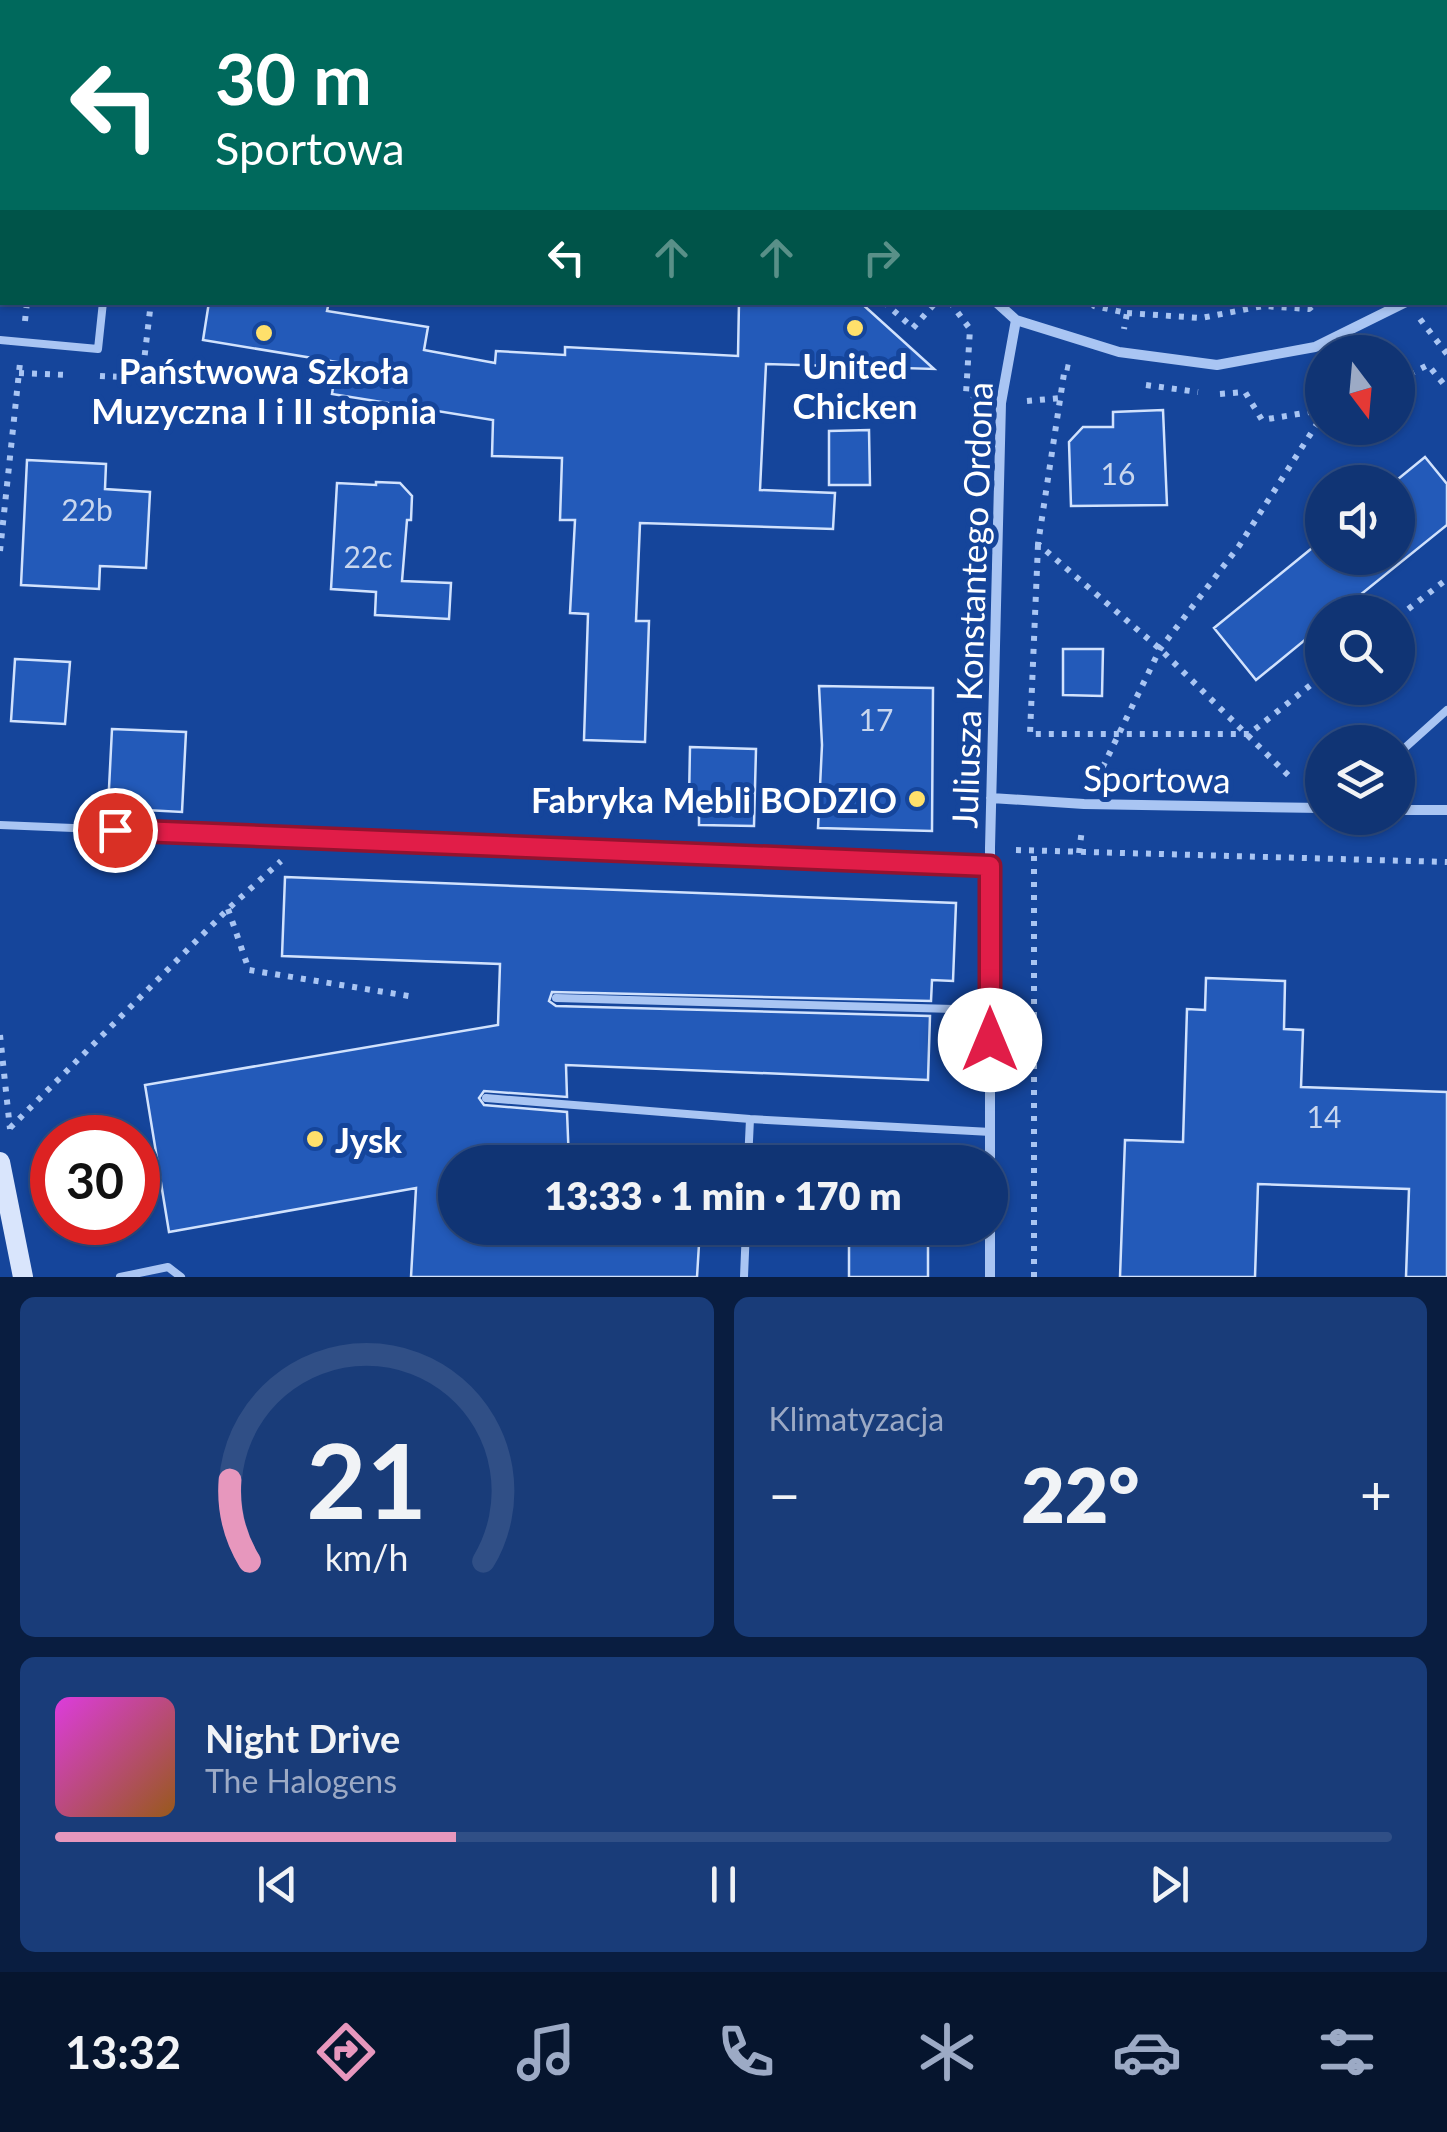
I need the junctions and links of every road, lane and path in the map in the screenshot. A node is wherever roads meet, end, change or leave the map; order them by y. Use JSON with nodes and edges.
{"nodes":[{"id":1,"x":104,"y":305,"type":"edge"},
{"id":2,"x":887,"y":305,"type":"edge"},
{"id":3,"x":933,"y":305,"type":"edge"},
{"id":4,"x":999,"y":305,"type":"edge"},
{"id":5,"x":1312,"y":305,"type":"edge"},
{"id":6,"x":1400,"y":305,"type":"edge"},
{"id":7,"x":1127,"y":313,"type":"dead end"},
{"id":8,"x":1418,"y":316,"type":"dead end"},
{"id":9,"x":1016,"y":320,"type":"junction"},
{"id":10,"x":0,"y":340,"type":"edge"},
{"id":11,"x":1118,"y":352,"type":"junction"},
{"id":12,"x":1447,"y":354,"type":"edge"},
{"id":13,"x":1082,"y":371,"type":"dead end"},
{"id":14,"x":1415,"y":372,"type":"edge"},
{"id":15,"x":19,"y":373,"type":"dead end"},
{"id":16,"x":1447,"y":388,"type":"edge"},
{"id":17,"x":1305,"y":415,"type":"edge"},
{"id":18,"x":1305,"y":440,"type":"edge"},
{"id":19,"x":1038,"y":544,"type":"junction"},
{"id":20,"x":0,"y":551,"type":"edge"},
{"id":21,"x":1447,"y":579,"type":"edge"},
{"id":22,"x":1415,"y":604,"type":"edge"},
{"id":23,"x":1160,"y":650,"type":"junction"},
{"id":24,"x":1305,"y":689,"type":"edge"},
{"id":25,"x":1447,"y":710,"type":"edge"},
{"id":26,"x":1118,"y":734,"type":"junction"},
{"id":27,"x":1248,"y":734,"type":"junction"},
{"id":28,"x":1415,"y":739,"type":"edge"},
{"id":29,"x":1305,"y":792,"type":"edge"},
{"id":30,"x":991,"y":798,"type":"junction"},
{"id":31,"x":1084,"y":804,"type":"junction"},
{"id":32,"x":1305,"y":808,"type":"edge"},
{"id":33,"x":1415,"y":810,"type":"edge"},
{"id":34,"x":1447,"y":810,"type":"edge"},
{"id":35,"x":0,"y":825,"type":"edge"},
{"id":36,"x":306,"y":838,"type":"junction"},
{"id":37,"x":1447,"y":862,"type":"edge"},
{"id":38,"x":990,"y":866,"type":"junction"},
{"id":39,"x":228,"y":909,"type":"junction"},
{"id":40,"x":415,"y":997,"type":"dead end"},
{"id":41,"x":556,"y":998,"type":"dead end"},
{"id":42,"x":990,"y":1010,"type":"junction"},
{"id":43,"x":486,"y":1098,"type":"dead end"},
{"id":44,"x":750,"y":1119,"type":"junction"},
{"id":45,"x":10,"y":1128,"type":"dead end"},
{"id":46,"x":991,"y":1132,"type":"junction"},
{"id":47,"x":749,"y":1145,"type":"edge"},
{"id":48,"x":991,"y":1145,"type":"edge"},
{"id":49,"x":0,"y":1162,"type":"edge"},
{"id":50,"x":745,"y":1245,"type":"edge"},
{"id":51,"x":990,"y":1245,"type":"edge"},
{"id":52,"x":23,"y":1277,"type":"edge"},
{"id":53,"x":120,"y":1277,"type":"edge"},
{"id":54,"x":181,"y":1277,"type":"edge"},
{"id":55,"x":744,"y":1277,"type":"edge"},
{"id":56,"x":990,"y":1277,"type":"edge"},
{"id":57,"x":1034,"y":1277,"type":"edge"}],
"edges":[{"from":1,"to":10,"type":"lane"},
{"from":2,"to":3,"type":"path"},
{"from":4,"to":9,"type":"street"},
{"from":5,"to":7,"type":"path"},
{"from":6,"to":11,"type":"street"},
{"from":8,"to":12,"type":"path"},
{"from":9,"to":11,"type":"street"},
{"from":9,"to":30,"type":"street","name":"Juliusza Konstantego Ordona"},
{"from":11,"to":17,"type":"path"},
{"from":13,"to":19,"type":"path"},
{"from":14,"to":16,"type":"path"},
{"from":15,"to":20,"type":"path"},
{"from":18,"to":23,"type":"path"},
{"from":19,"to":23,"type":"path"},
{"from":19,"to":26,"type":"path"},
{"from":21,"to":22,"type":"path"},
{"from":23,"to":26,"type":"path"},
{"from":23,"to":27,"type":"path"},
{"from":24,"to":27,"type":"path"},
{"from":25,"to":28,"type":"lane"},
{"from":26,"to":27,"type":"path"},
{"from":26,"to":31,"type":"path"},
{"from":27,"to":29,"type":"path"},
{"from":30,"to":31,"type":"street","name":"Sportowa"},
{"from":30,"to":38,"type":"street","name":"Juliusza Konstantego Ordona"},
{"from":31,"to":32,"type":"street","name":"Sportowa"},
{"from":33,"to":34,"type":"street"},
{"from":35,"to":36,"type":"lane"},
{"from":36,"to":38,"type":"lane"},
{"from":36,"to":39,"type":"path"},
{"from":37,"to":57,"type":"path"},
{"from":38,"to":42,"type":"street","name":"Juliusza Konstantego Ordona"},
{"from":39,"to":40,"type":"path"},
{"from":39,"to":45,"type":"path"},
{"from":41,"to":42,"type":"lane"},
{"from":42,"to":46,"type":"street","name":"Juliusza Konstantego Ordona"},
{"from":43,"to":44,"type":"lane"},
{"from":44,"to":46,"type":"lane"},
{"from":44,"to":47,"type":"lane"},
{"from":46,"to":48,"type":"street","name":"Juliusza Konstantego Ordona"},
{"from":49,"to":52,"type":"street"},
{"from":50,"to":55,"type":"lane"},
{"from":51,"to":56,"type":"street","name":"Juliusza Konstantego Ordona"},
{"from":53,"to":54,"type":"lane"}]}
